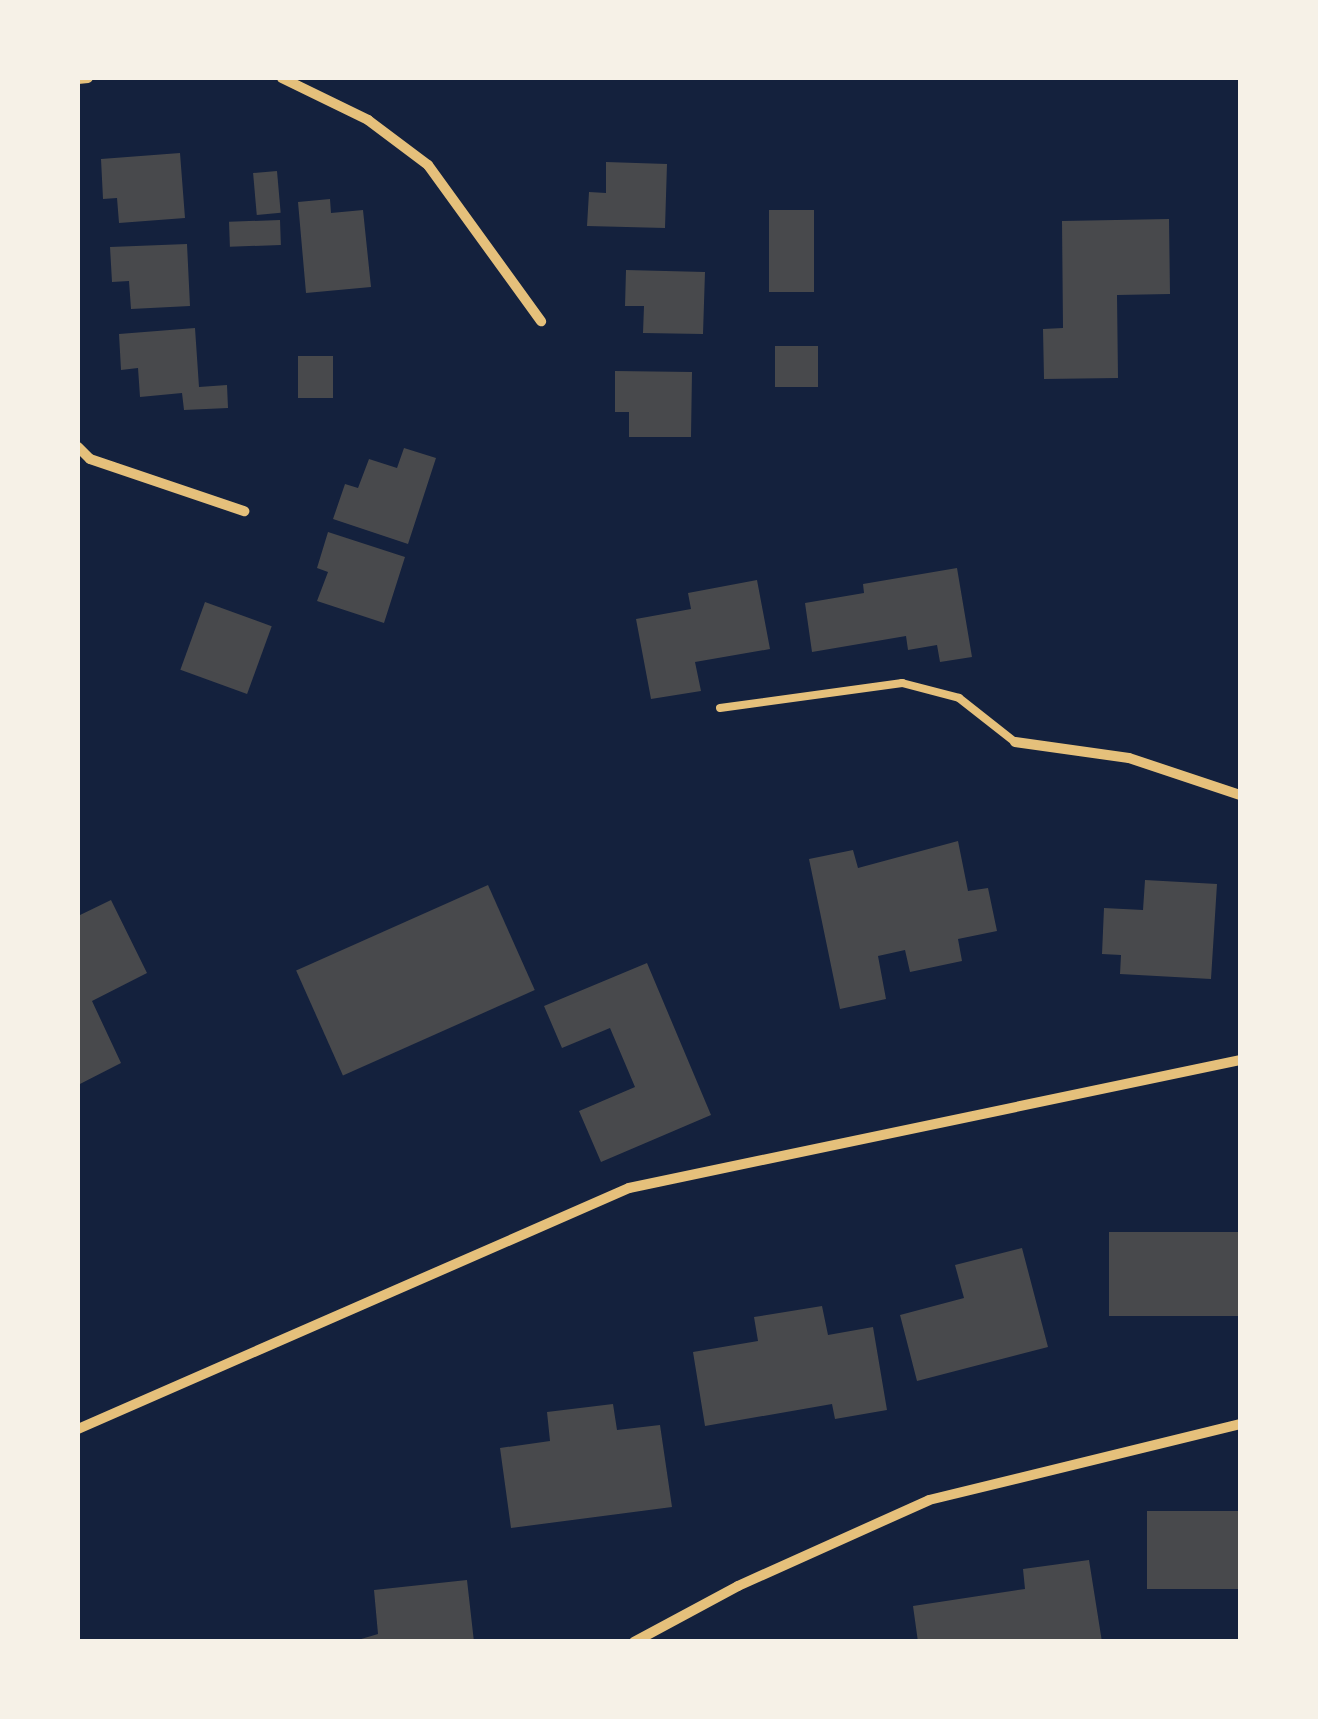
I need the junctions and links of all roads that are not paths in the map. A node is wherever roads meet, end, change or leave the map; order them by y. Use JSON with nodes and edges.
{"nodes":[{"id":1,"x":88,"y":78,"type":"edge"},
{"id":2,"x":282,"y":78,"type":"edge"},
{"id":3,"x":78,"y":79,"type":"edge"},
{"id":4,"x":541,"y":321,"type":"dead end"},
{"id":5,"x":78,"y":447,"type":"edge"},
{"id":6,"x":244,"y":511,"type":"dead end"},
{"id":7,"x":720,"y":708,"type":"dead end"},
{"id":8,"x":1015,"y":742,"type":"joint"},
{"id":9,"x":1240,"y":795,"type":"edge"},
{"id":10,"x":1240,"y":1060,"type":"edge"},
{"id":11,"x":1240,"y":1424,"type":"edge"},
{"id":12,"x":78,"y":1430,"type":"edge"},
{"id":13,"x":634,"y":1642,"type":"edge"}],
"edges":[{"from":1,"to":3,"type":"street"},
{"from":2,"to":4,"type":"street"},
{"from":5,"to":6,"type":"street"},
{"from":7,"to":8,"type":"lane"},
{"from":8,"to":9,"type":"street"},
{"from":10,"to":12,"type":"street"},
{"from":11,"to":13,"type":"street"}]}
